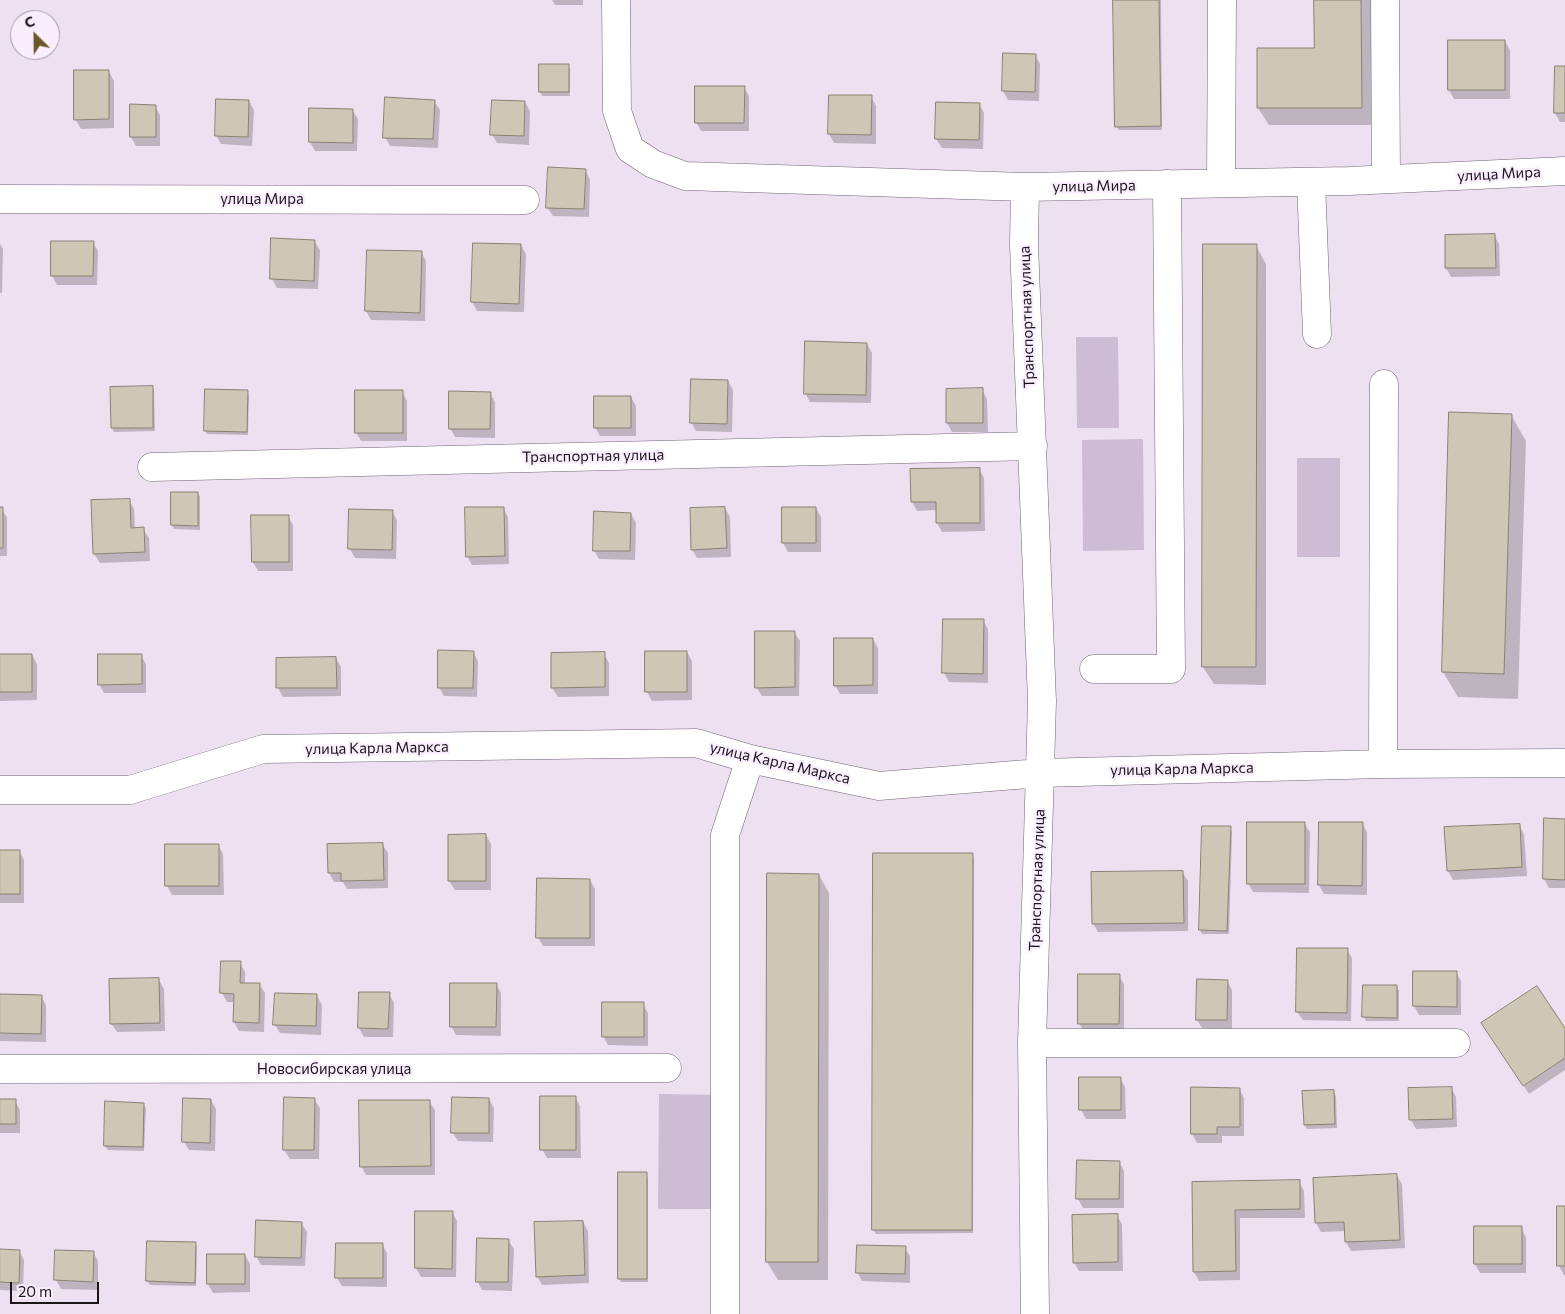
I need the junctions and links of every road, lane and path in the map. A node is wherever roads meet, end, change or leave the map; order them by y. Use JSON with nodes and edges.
{"nodes":[{"id":1,"x":616,"y":0,"type":"edge"},
{"id":2,"x":1222,"y":0,"type":"edge"},
{"id":3,"x":1385,"y":0,"type":"edge"},
{"id":4,"x":1565,"y":171,"type":"edge"},
{"id":5,"x":1386,"y":179,"type":"junction"},
{"id":6,"x":1311,"y":182,"type":"junction"},
{"id":7,"x":1221,"y":183,"type":"junction"},
{"id":8,"x":1167,"y":184,"type":"junction"},
{"id":9,"x":1025,"y":187,"type":"junction"},
{"id":10,"x":0,"y":199,"type":"edge"},
{"id":11,"x":525,"y":200,"type":"dead end"},
{"id":12,"x":1317,"y":334,"type":"dead end"},
{"id":13,"x":1384,"y":384,"type":"dead end"},
{"id":14,"x":1033,"y":446,"type":"junction"},
{"id":15,"x":152,"y":467,"type":"dead end"},
{"id":16,"x":1094,"y":669,"type":"dead end"},
{"id":17,"x":750,"y":758,"type":"junction"},
{"id":18,"x":1565,"y":763,"type":"edge"},
{"id":19,"x":1383,"y":764,"type":"junction"},
{"id":20,"x":1040,"y":773,"type":"junction"},
{"id":21,"x":0,"y":790,"type":"edge"},
{"id":22,"x":1032,"y":1043,"type":"junction"},
{"id":23,"x":1456,"y":1043,"type":"dead end"},
{"id":24,"x":668,"y":1068,"type":"dead end"},
{"id":25,"x":0,"y":1069,"type":"edge"},
{"id":26,"x":725,"y":1314,"type":"edge"},
{"id":27,"x":1035,"y":1314,"type":"edge"}],
"edges":[{"from":1,"to":9,"type":"street","name":"улица Мира"},
{"from":2,"to":7,"type":"street"},
{"from":3,"to":5,"type":"street"},
{"from":4,"to":5,"type":"street","name":"улица Мира"},
{"from":5,"to":6,"type":"street","name":"улица Мира"},
{"from":6,"to":7,"type":"street","name":"улица Мира"},
{"from":6,"to":12,"type":"street"},
{"from":7,"to":8,"type":"street","name":"улица Мира"},
{"from":8,"to":9,"type":"street","name":"улица Мира"},
{"from":8,"to":16,"type":"street"},
{"from":9,"to":14,"type":"street","name":"Транспортная улица"},
{"from":10,"to":11,"type":"street","name":"улица Мира"},
{"from":13,"to":19,"type":"street"},
{"from":14,"to":15,"type":"street","name":"Транспортная улица"},
{"from":14,"to":20,"type":"street","name":"Транспортная улица"},
{"from":17,"to":20,"type":"street","name":"улица Карла Маркса"},
{"from":17,"to":21,"type":"street","name":"улица Карла Маркса"},
{"from":17,"to":26,"type":"street"},
{"from":18,"to":19,"type":"street","name":"улица Карла Маркса"},
{"from":19,"to":20,"type":"street","name":"улица Карла Маркса"},
{"from":20,"to":22,"type":"street","name":"Транспортная улица"},
{"from":22,"to":23,"type":"street"},
{"from":22,"to":27,"type":"street","name":"Транспортная улица"},
{"from":24,"to":25,"type":"street","name":"Новосибирская улица"}]}
